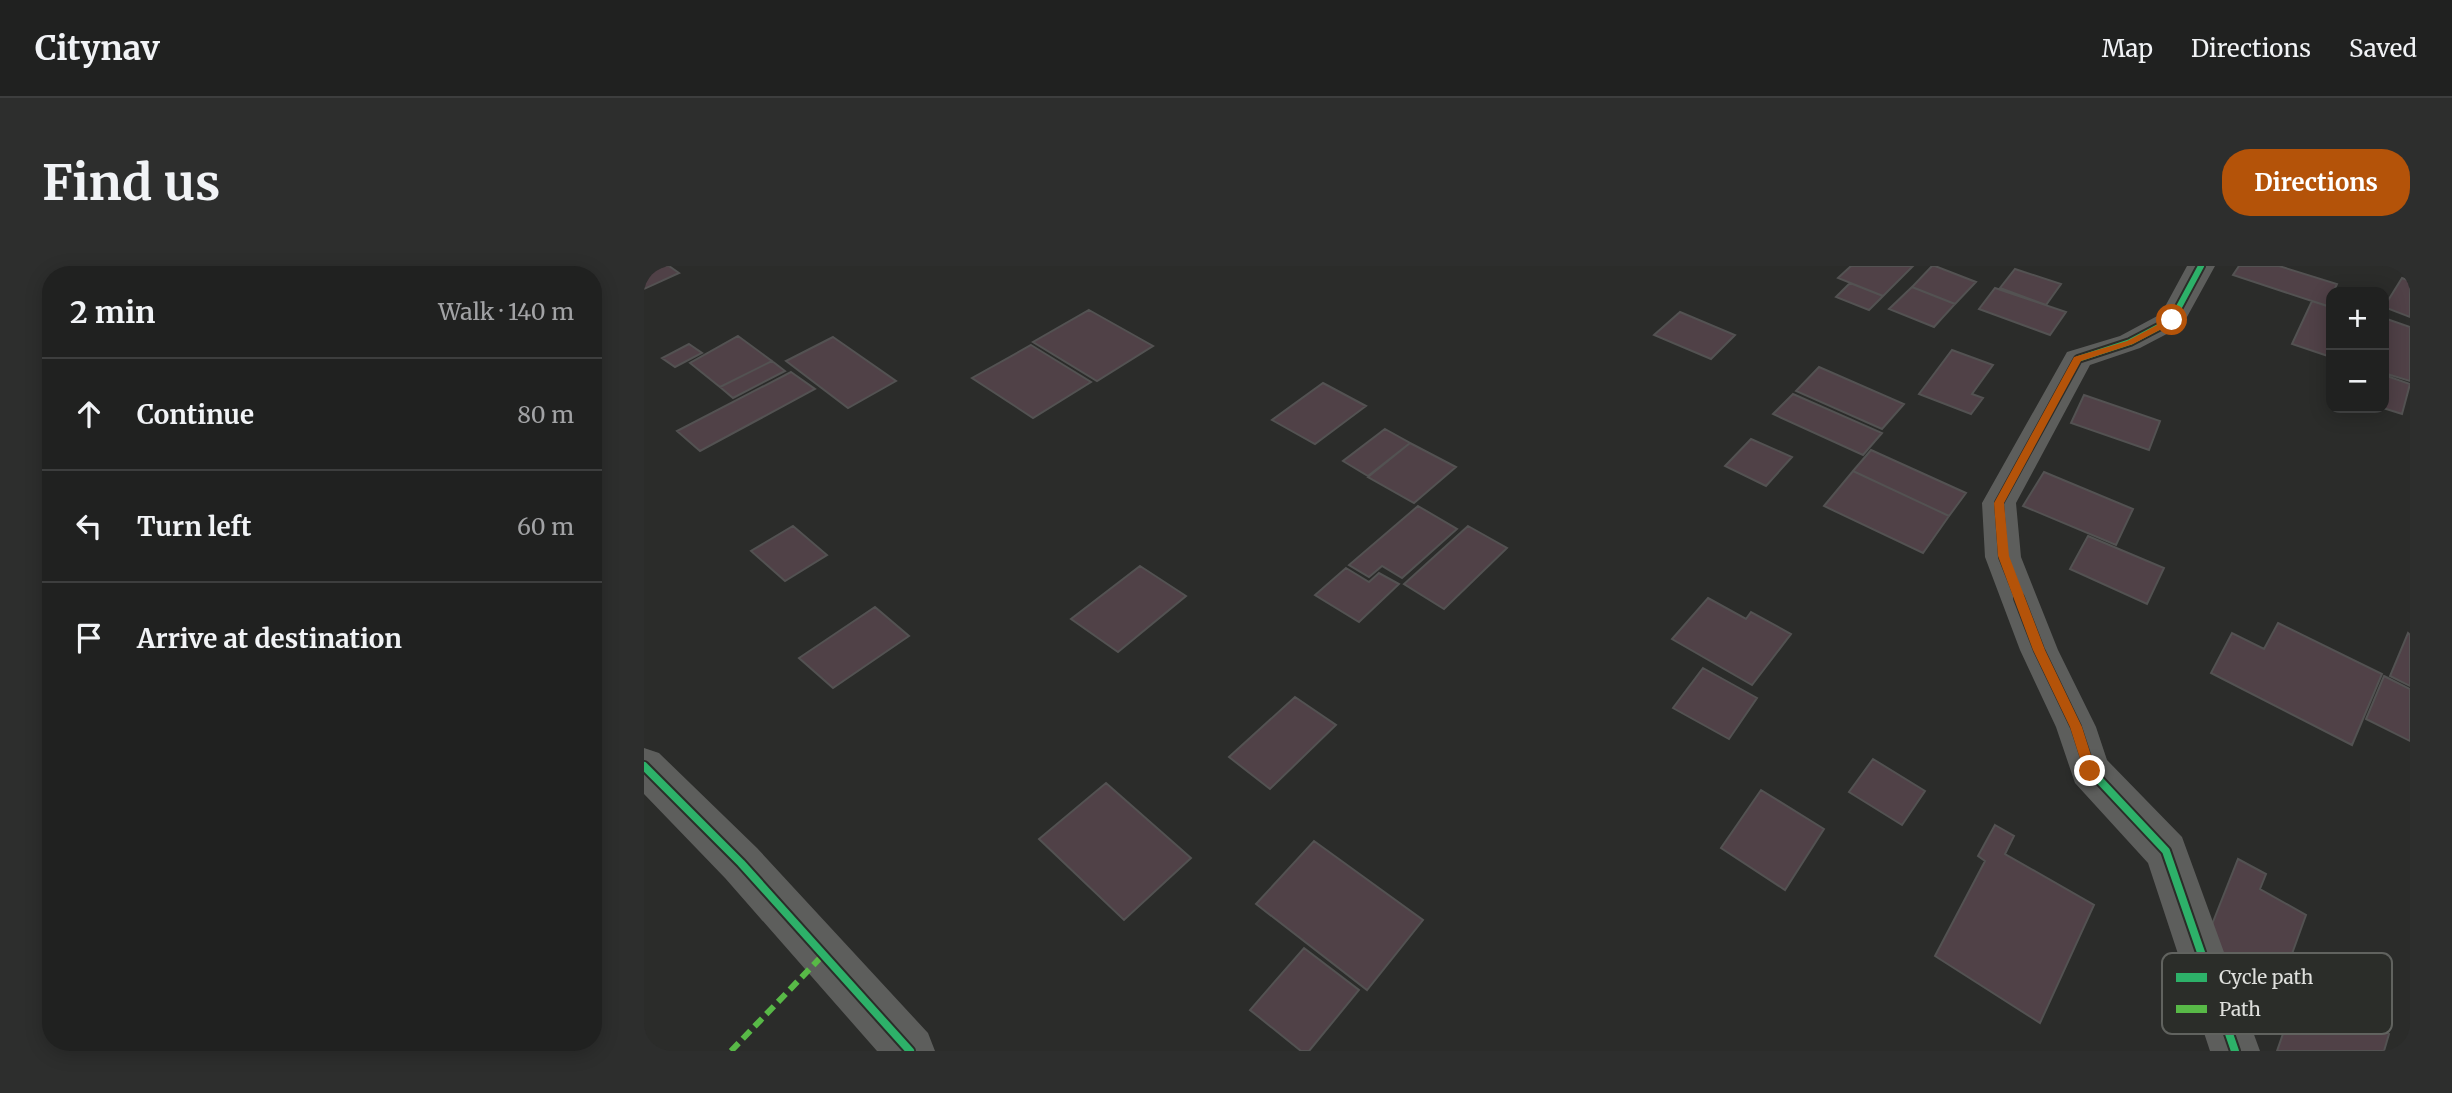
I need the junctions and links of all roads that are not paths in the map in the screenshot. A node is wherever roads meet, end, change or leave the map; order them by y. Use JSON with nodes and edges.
{"nodes":[{"id":1,"x":2201,"y":266,"type":"edge"},
{"id":2,"x":644,"y":766,"type":"edge"},
{"id":3,"x":2201,"y":953,"type":"edge"},
{"id":4,"x":2229,"y":1034,"type":"edge"},
{"id":5,"x":910,"y":1051,"type":"edge"},
{"id":6,"x":2235,"y":1051,"type":"edge"}],
"edges":[{"from":1,"to":3,"type":"street"},
{"from":2,"to":5,"type":"street"},
{"from":4,"to":6,"type":"street"}]}
